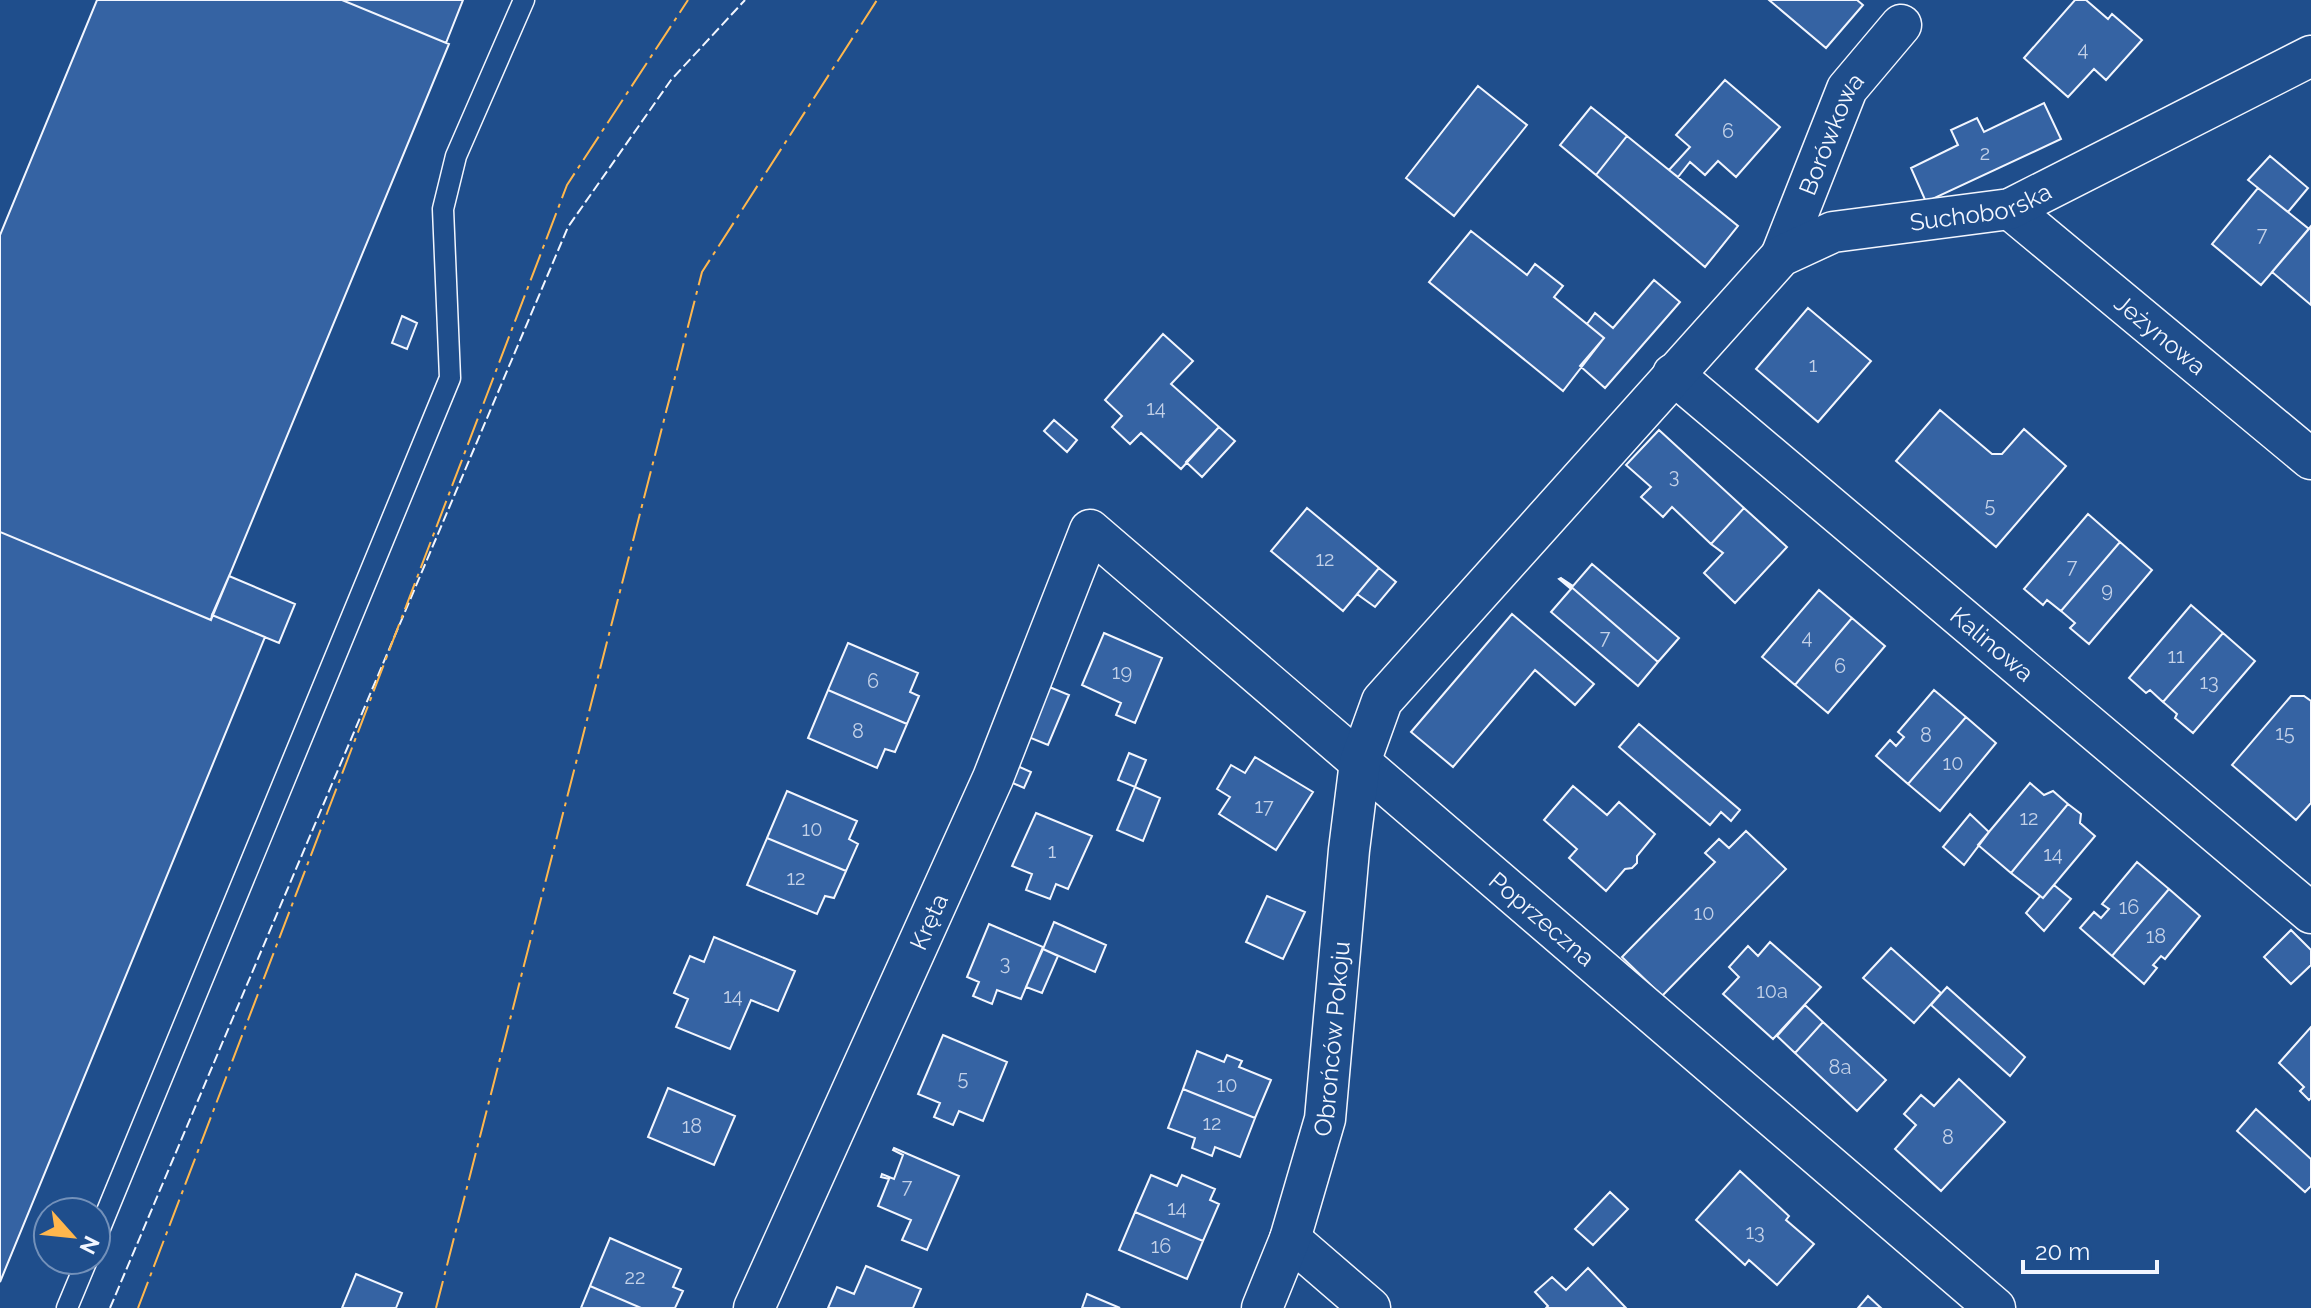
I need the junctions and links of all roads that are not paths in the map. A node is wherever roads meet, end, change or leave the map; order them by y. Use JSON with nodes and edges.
{"nodes":[{"id":1,"x":524,"y":0,"type":"edge"},
{"id":2,"x":1901,"y":25,"type":"dead end"},
{"id":3,"x":2311,"y":56,"type":"edge"},
{"id":4,"x":2010,"y":209,"type":"junction"},
{"id":5,"x":1781,"y":256,"type":"junction"},
{"id":6,"x":1673,"y":374,"type":"junction"},
{"id":7,"x":2311,"y":459,"type":"edge"},
{"id":8,"x":1090,"y":530,"type":"joint"},
{"id":9,"x":1360,"y":762,"type":"junction"},
{"id":10,"x":2311,"y":913,"type":"edge"},
{"id":11,"x":112,"y":1199,"type":"edge"},
{"id":12,"x":1290,"y":1239,"type":"junction"},
{"id":13,"x":80,"y":1276,"type":"edge"},
{"id":14,"x":67,"y":1308,"type":"edge"},
{"id":15,"x":754,"y":1308,"type":"edge"},
{"id":16,"x":1262,"y":1308,"type":"edge"},
{"id":17,"x":1370,"y":1308,"type":"edge"},
{"id":18,"x":1995,"y":1308,"type":"edge"}],
"edges":[{"from":1,"to":11,"type":"lane"},
{"from":2,"to":5,"type":"street","name":"Borówkowa"},
{"from":3,"to":4,"type":"street","name":"Suchoborska"},
{"from":4,"to":5,"type":"street","name":"Suchoborska"},
{"from":4,"to":7,"type":"street","name":"Jeżynowa"},
{"from":5,"to":6,"type":"street","name":"Suchoborska"},
{"from":6,"to":9,"type":"street","name":"Obrońców Pokoju"},
{"from":6,"to":10,"type":"street","name":"Kalinowa"},
{"from":8,"to":9,"type":"street","name":"Poprzeczna"},
{"from":8,"to":15,"type":"street","name":"Kręta"},
{"from":9,"to":12,"type":"street","name":"Obrońców Pokoju"},
{"from":9,"to":18,"type":"street","name":"Poprzeczna"},
{"from":12,"to":16,"type":"street","name":"Obrońców Pokoju"},
{"from":12,"to":17,"type":"street"},
{"from":13,"to":14,"type":"lane"}]}
